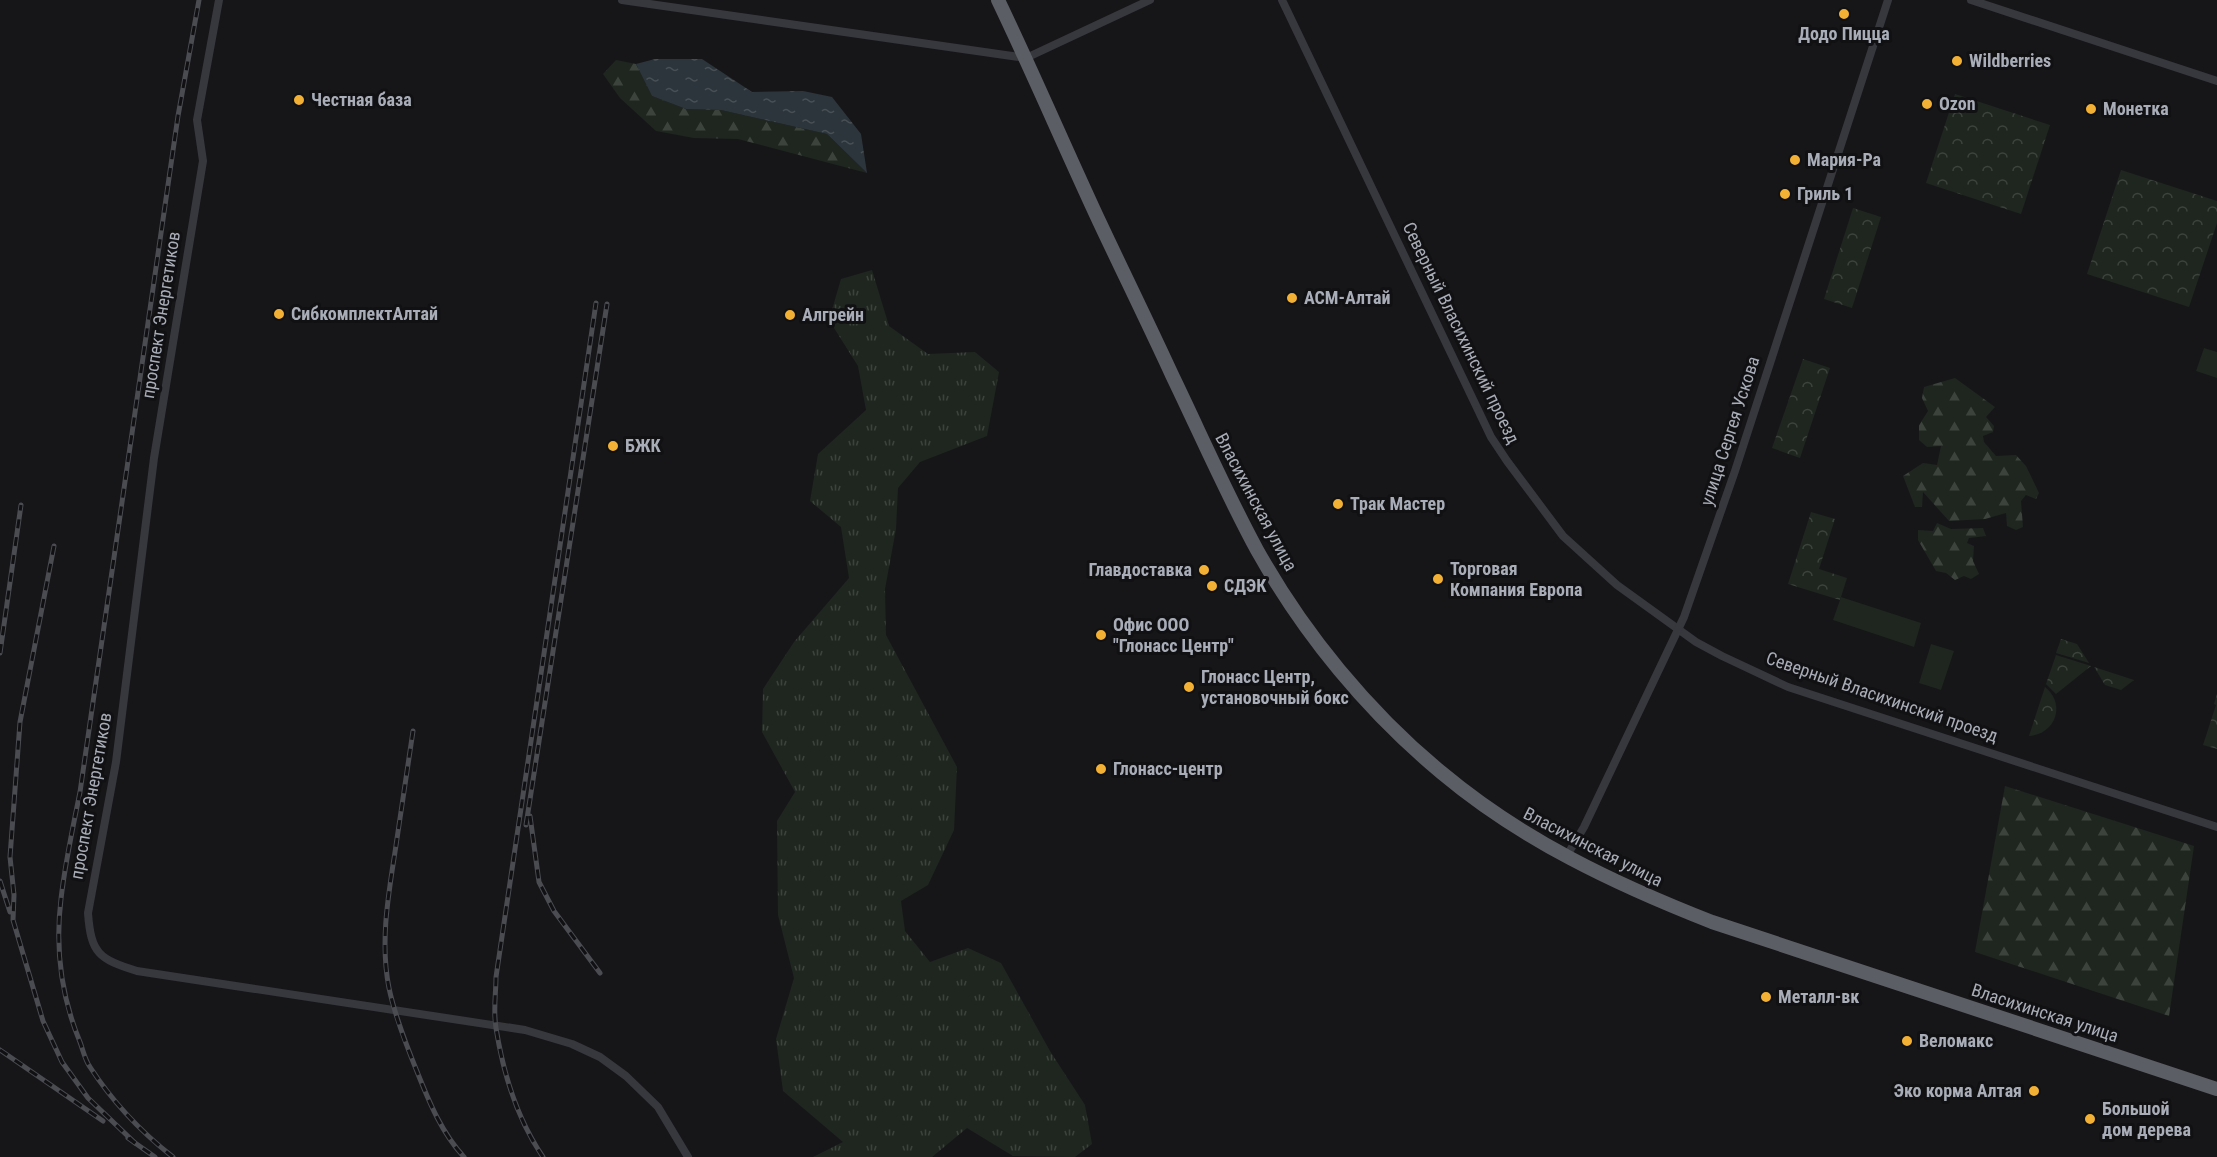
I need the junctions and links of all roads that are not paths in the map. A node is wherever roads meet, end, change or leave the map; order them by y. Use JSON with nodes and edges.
{"nodes":[{"id":1,"x":219,"y":0,"type":"edge"},
{"id":2,"x":622,"y":0,"type":"edge"},
{"id":3,"x":998,"y":0,"type":"edge"},
{"id":4,"x":1150,"y":0,"type":"edge"},
{"id":5,"x":1282,"y":0,"type":"edge"},
{"id":6,"x":1888,"y":0,"type":"edge"},
{"id":7,"x":1971,"y":0,"type":"edge"},
{"id":8,"x":1026,"y":58,"type":"junction"},
{"id":9,"x":2217,"y":81,"type":"edge"},
{"id":10,"x":1679,"y":629,"type":"junction"},
{"id":11,"x":2217,"y":827,"type":"edge"},
{"id":12,"x":1566,"y":857,"type":"junction"},
{"id":13,"x":2217,"y":1089,"type":"edge"},
{"id":14,"x":688,"y":1157,"type":"edge"}],
"edges":[{"from":1,"to":14,"type":"street","name":"проспект Энергетиков"},
{"from":2,"to":8,"type":"street"},
{"from":3,"to":8,"type":"highway","name":"Власихинская улица"},
{"from":4,"to":8,"type":"street"},
{"from":5,"to":10,"type":"street","name":"Северный Власихинский проезд"},
{"from":6,"to":10,"type":"street","name":"улица Сергея Ускова"},
{"from":7,"to":9,"type":"street"},
{"from":8,"to":12,"type":"highway","name":"Власихинская улица"},
{"from":10,"to":11,"type":"street","name":"Северный Власихинский проезд"},
{"from":10,"to":12,"type":"street","name":"улица Сергея Ускова"},
{"from":12,"to":13,"type":"highway","name":"Власихинская улица"}]}
